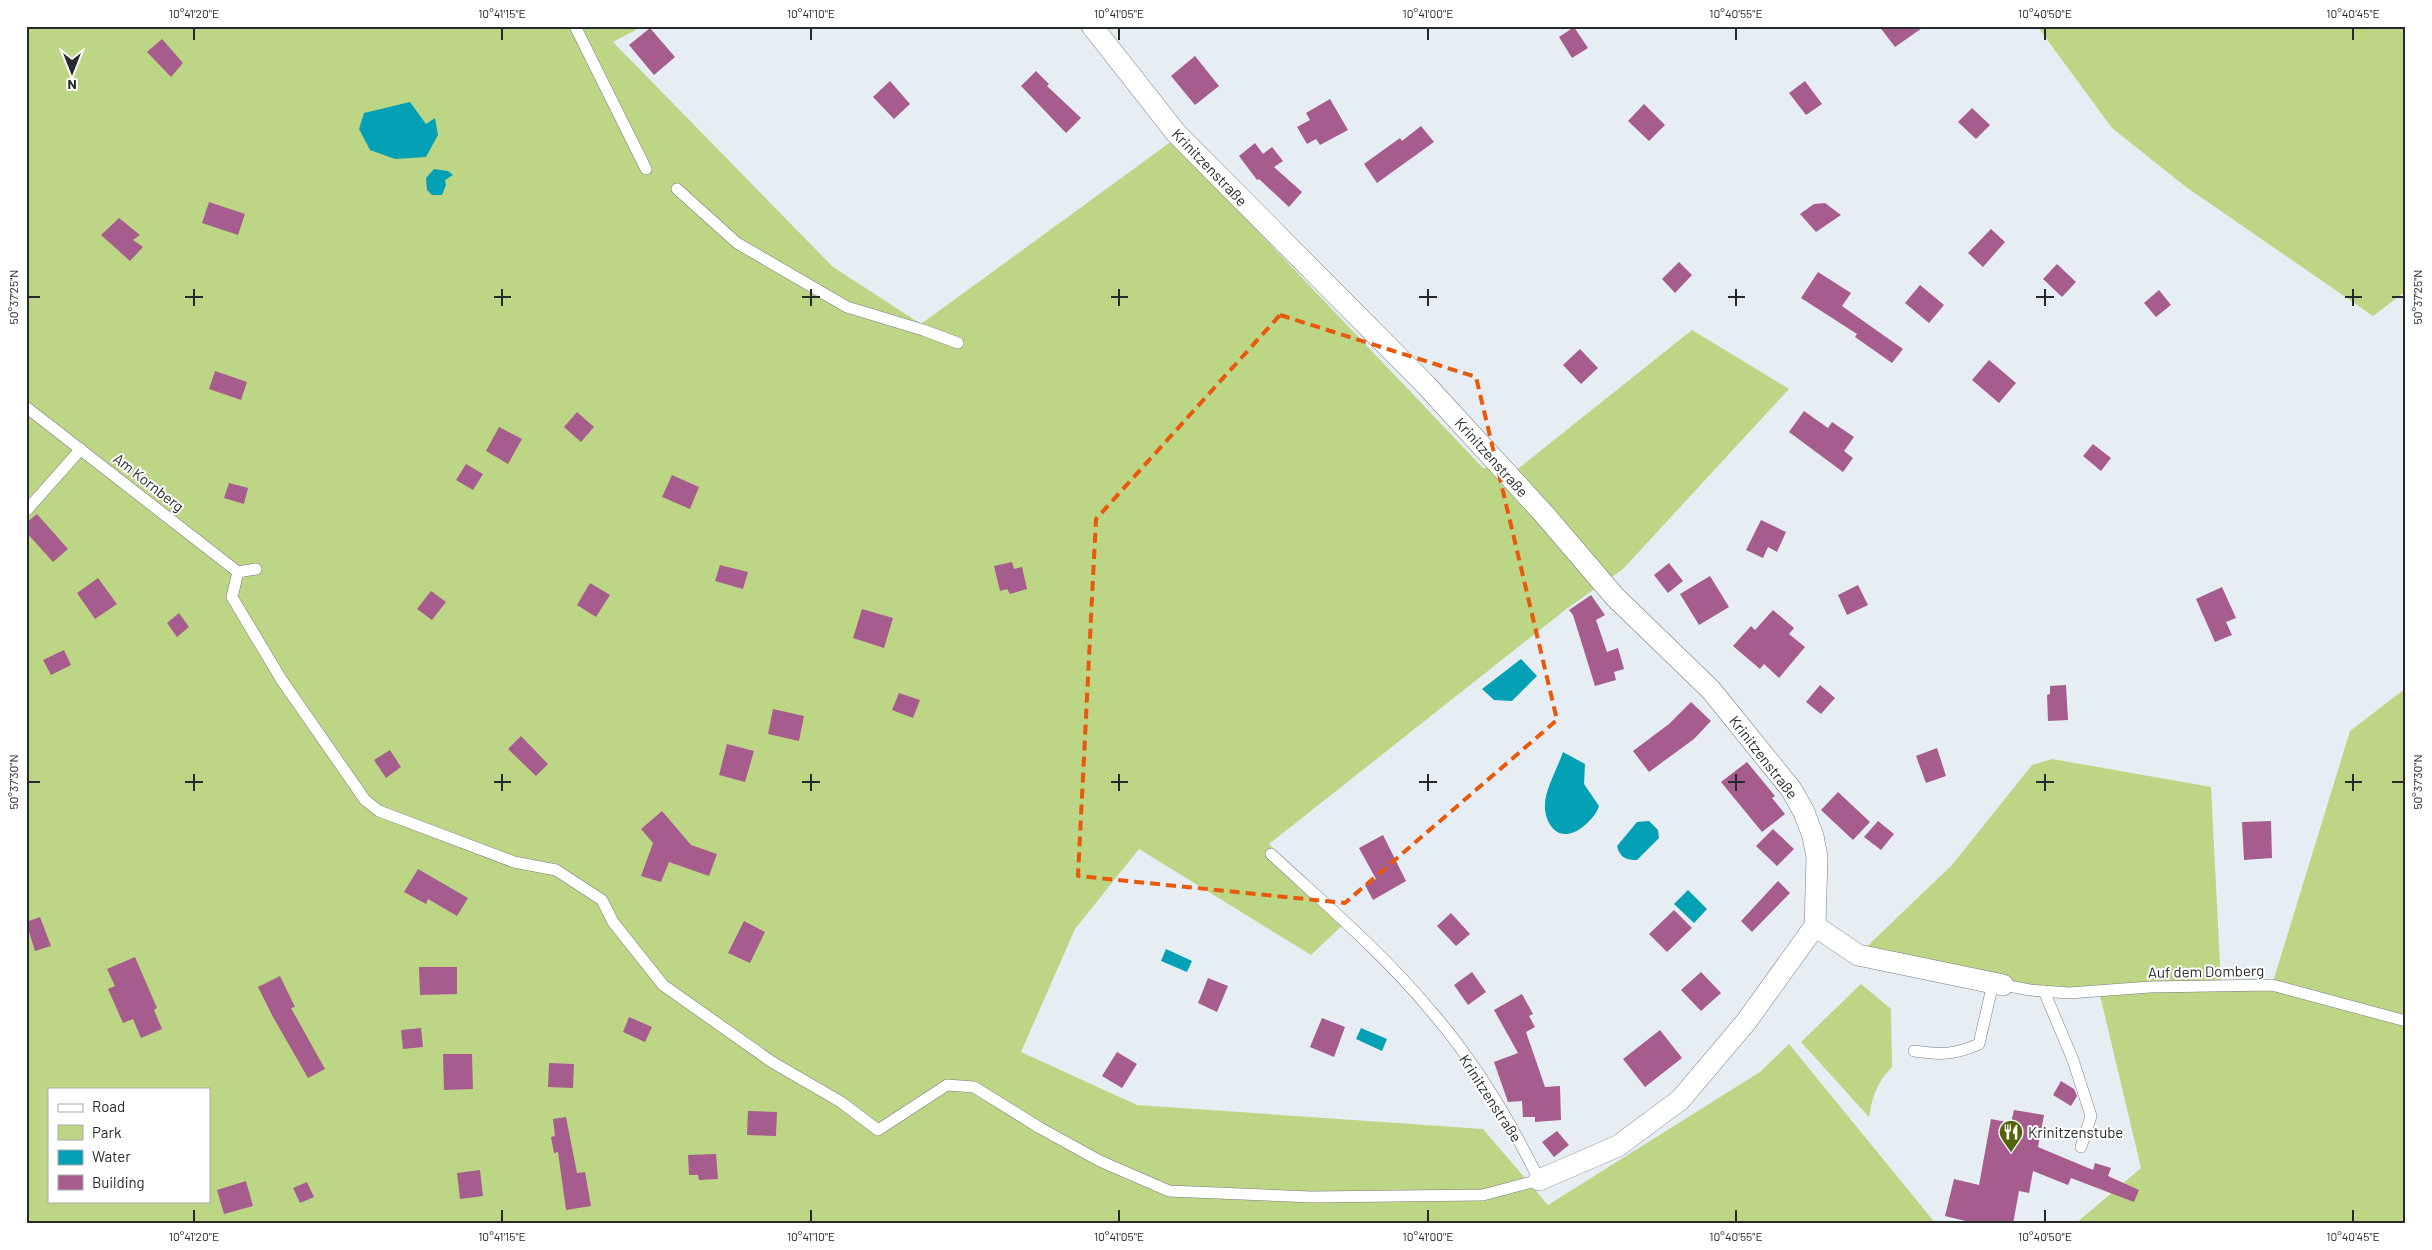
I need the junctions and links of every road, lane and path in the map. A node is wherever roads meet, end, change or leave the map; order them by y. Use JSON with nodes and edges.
{"nodes":[{"id":1,"x":575,"y":26,"type":"edge"},
{"id":2,"x":1092,"y":26,"type":"edge"},
{"id":3,"x":646,"y":169,"type":"dead end"},
{"id":4,"x":677,"y":189,"type":"dead end"},
{"id":5,"x":958,"y":343,"type":"dead end"},
{"id":6,"x":26,"y":407,"type":"edge"},
{"id":7,"x":82,"y":449,"type":"junction"},
{"id":8,"x":26,"y":511,"type":"edge"},
{"id":9,"x":256,"y":570,"type":"dead end"},
{"id":10,"x":238,"y":572,"type":"junction"},
{"id":11,"x":1271,"y":854,"type":"dead end"},
{"id":12,"x":1815,"y":926,"type":"junction"},
{"id":13,"x":1998,"y":984,"type":"junction"},
{"id":14,"x":2044,"y":991,"type":"junction"},
{"id":15,"x":2406,"y":1021,"type":"edge"},
{"id":16,"x":1914,"y":1051,"type":"dead end"},
{"id":17,"x":2082,"y":1147,"type":"dead end"},
{"id":18,"x":1539,"y":1180,"type":"junction"}],
"edges":[{"from":1,"to":3,"type":"lane"},
{"from":2,"to":12,"type":"street","name":"Krinitzenstraße"},
{"from":4,"to":5,"type":"lane"},
{"from":6,"to":7,"type":"lane","name":"Am Kornberg"},
{"from":7,"to":8,"type":"lane"},
{"from":7,"to":10,"type":"lane","name":"Am Kornberg"},
{"from":9,"to":10,"type":"lane"},
{"from":10,"to":18,"type":"lane"},
{"from":11,"to":18,"type":"lane","name":"Krinitzenstraße"},
{"from":12,"to":13,"type":"street"},
{"from":12,"to":18,"type":"street"},
{"from":13,"to":14,"type":"lane","name":"Auf dem Domberg"},
{"from":13,"to":16,"type":"lane"},
{"from":14,"to":15,"type":"lane","name":"Auf dem Domberg"},
{"from":14,"to":17,"type":"lane"}]}
